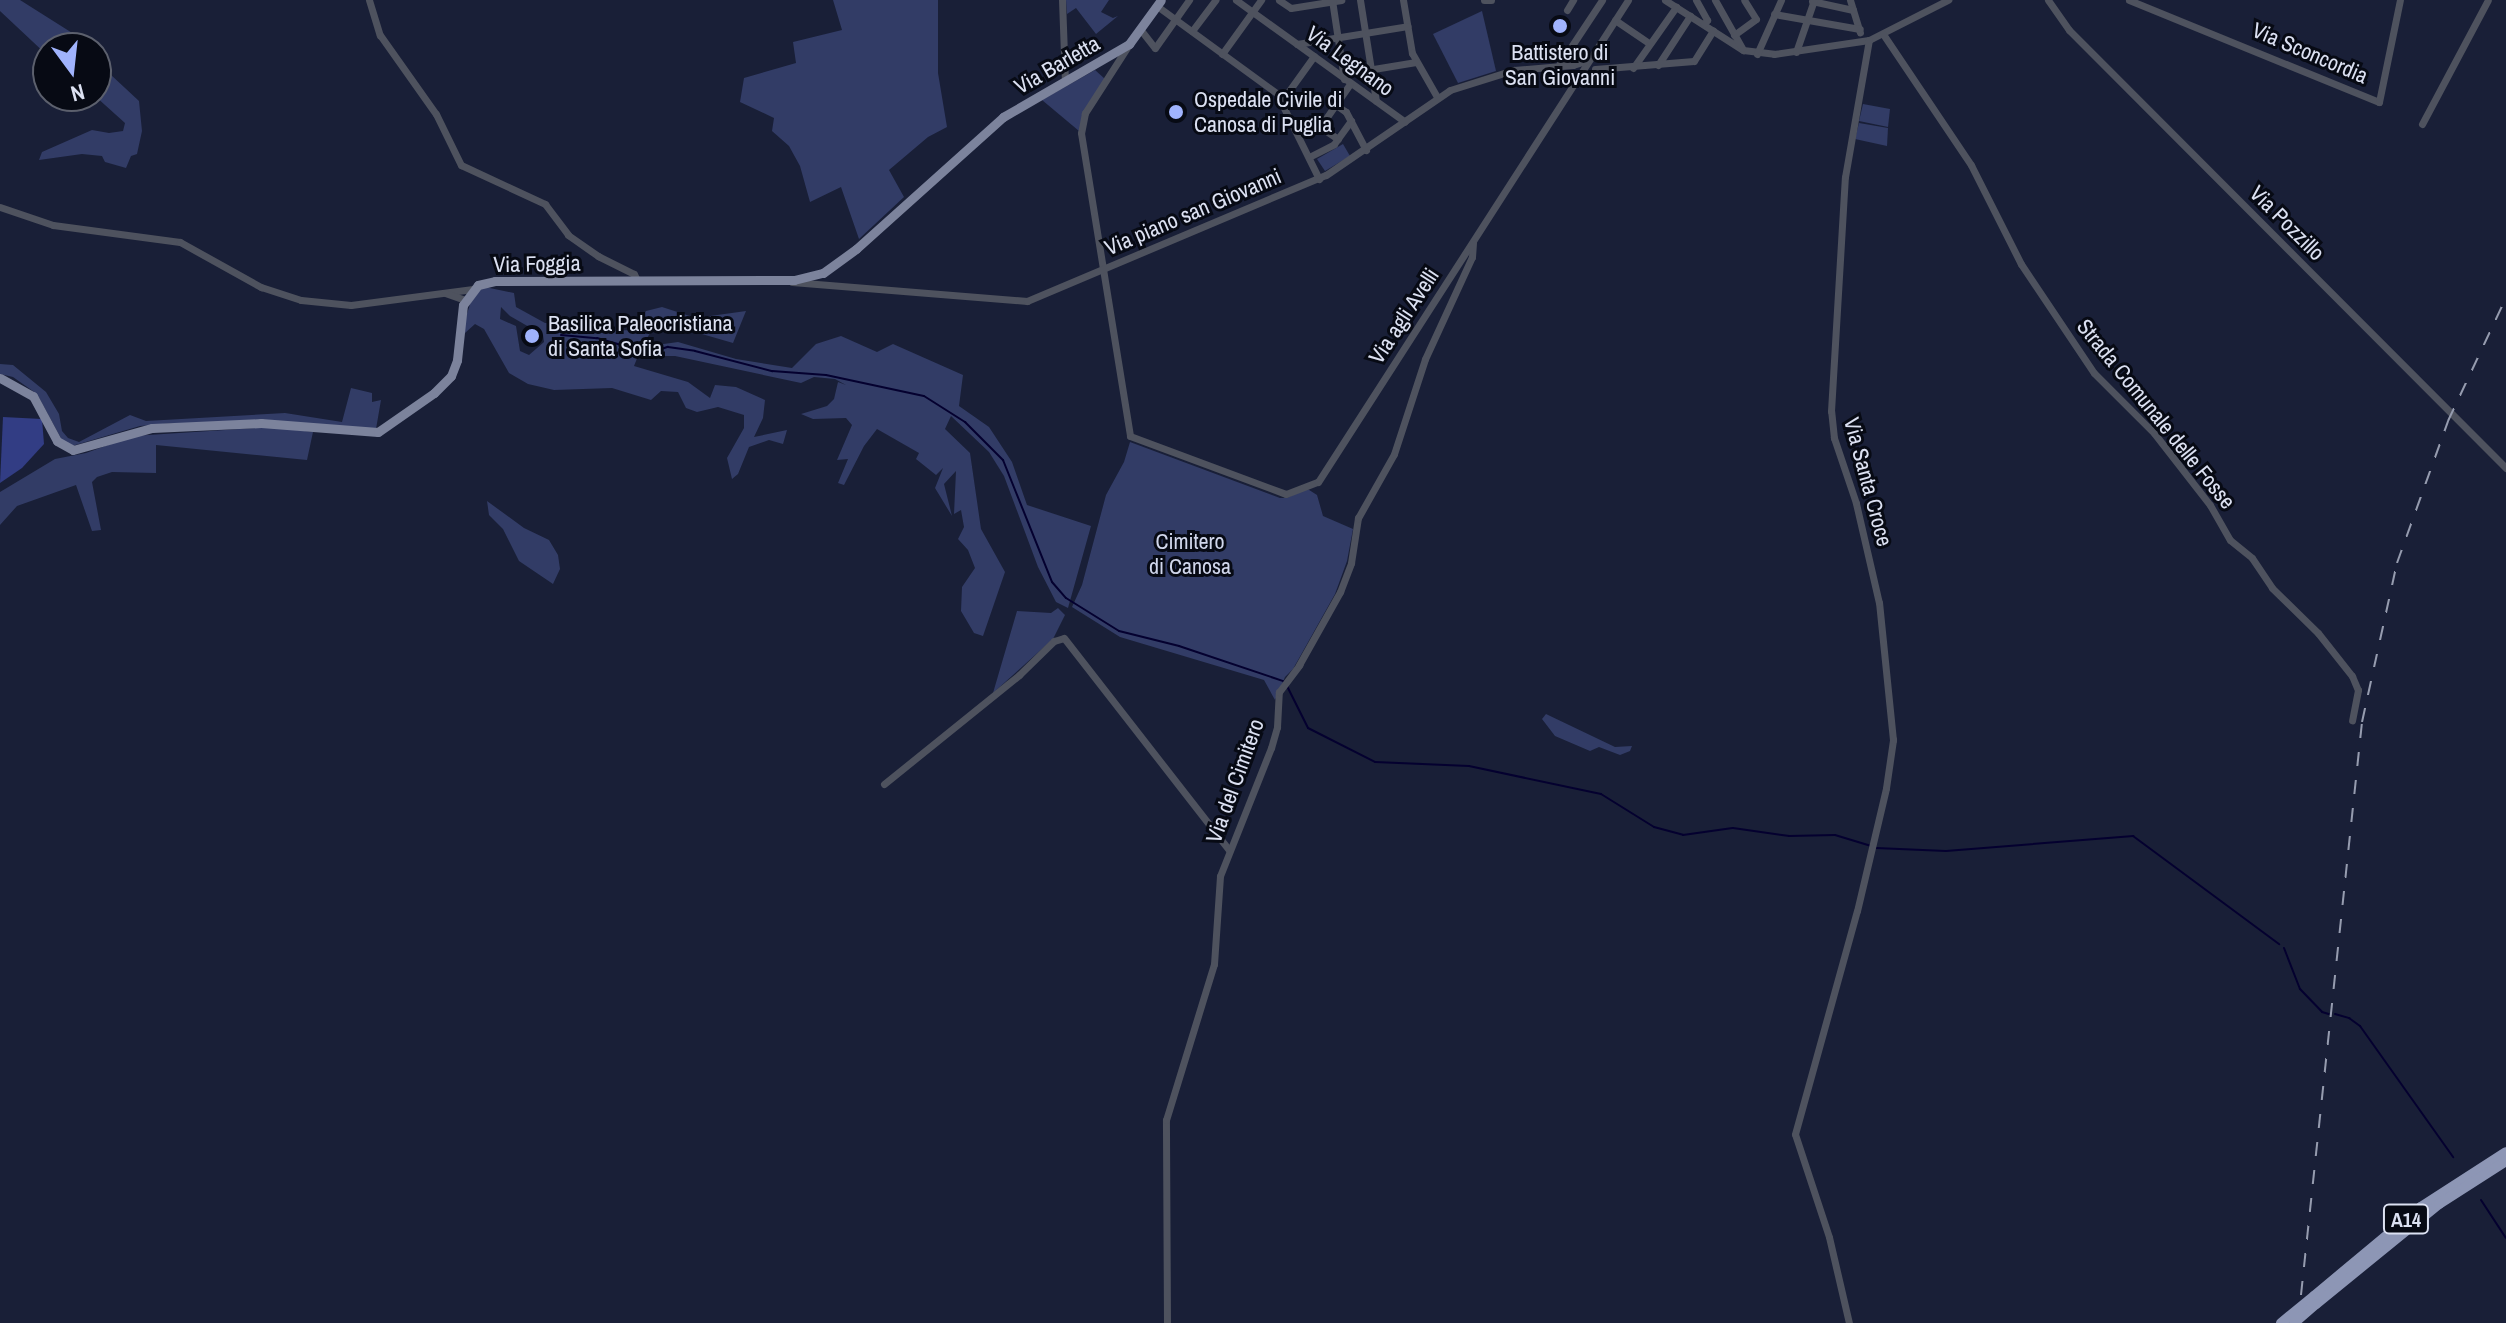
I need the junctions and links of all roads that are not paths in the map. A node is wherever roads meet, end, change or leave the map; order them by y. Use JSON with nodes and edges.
{"nodes":[{"id":1,"x":369,"y":0,"type":"edge"},
{"id":2,"x":1062,"y":0,"type":"edge"},
{"id":3,"x":1189,"y":0,"type":"edge"},
{"id":4,"x":1215,"y":0,"type":"edge"},
{"id":5,"x":1236,"y":0,"type":"edge"},
{"id":6,"x":1261,"y":0,"type":"edge"},
{"id":7,"x":1279,"y":0,"type":"edge"},
{"id":8,"x":1341,"y":0,"type":"edge"},
{"id":9,"x":1360,"y":0,"type":"edge"},
{"id":10,"x":1403,"y":0,"type":"edge"},
{"id":11,"x":1573,"y":0,"type":"edge"},
{"id":12,"x":1602,"y":0,"type":"edge"},
{"id":13,"x":1628,"y":0,"type":"edge"},
{"id":14,"x":1665,"y":0,"type":"edge"},
{"id":15,"x":1696,"y":0,"type":"edge"},
{"id":16,"x":1715,"y":0,"type":"edge"},
{"id":17,"x":1744,"y":0,"type":"edge"},
{"id":18,"x":1771,"y":0,"type":"edge"},
{"id":19,"x":1781,"y":0,"type":"edge"},
{"id":20,"x":1850,"y":0,"type":"edge"},
{"id":21,"x":1948,"y":0,"type":"edge"},
{"id":22,"x":2129,"y":0,"type":"edge"},
{"id":23,"x":2400,"y":0,"type":"edge"},
{"id":24,"x":2488,"y":0,"type":"edge"},
{"id":25,"x":1332,"y":1,"type":"edge"},
{"id":26,"x":1813,"y":1,"type":"edge"},
{"id":27,"x":2050,"y":1,"type":"edge"},
{"id":28,"x":1159,"y":3,"type":"edge"},
{"id":29,"x":1676,"y":7,"type":"junction"},
{"id":30,"x":1567,"y":10,"type":"dead end"},
{"id":31,"x":1853,"y":10,"type":"junction"},
{"id":32,"x":1252,"y":12,"type":"junction"},
{"id":33,"x":1776,"y":12,"type":"junction"},
{"id":34,"x":1690,"y":16,"type":"junction"},
{"id":35,"x":1176,"y":20,"type":"junction"},
{"id":36,"x":1615,"y":20,"type":"junction"},
{"id":37,"x":1807,"y":20,"type":"junction"},
{"id":38,"x":1704,"y":24,"type":"junction"},
{"id":39,"x":1408,"y":26,"type":"junction"},
{"id":40,"x":1140,"y":29,"type":"junction"},
{"id":41,"x":1860,"y":29,"type":"junction"},
{"id":42,"x":1192,"y":31,"type":"junction"},
{"id":43,"x":1713,"y":31,"type":"junction"},
{"id":44,"x":1366,"y":33,"type":"junction"},
{"id":45,"x":1883,"y":34,"type":"junction"},
{"id":46,"x":1734,"y":35,"type":"junction"},
{"id":47,"x":1338,"y":38,"type":"junction"},
{"id":48,"x":1866,"y":41,"type":"junction"},
{"id":49,"x":1129,"y":44,"type":"junction"},
{"id":50,"x":1297,"y":44,"type":"junction"},
{"id":51,"x":1650,"y":44,"type":"junction"},
{"id":52,"x":1743,"y":50,"type":"junction"},
{"id":53,"x":1796,"y":52,"type":"junction"},
{"id":54,"x":1222,"y":54,"type":"junction"},
{"id":55,"x":1757,"y":54,"type":"junction"},
{"id":56,"x":1314,"y":56,"type":"junction"},
{"id":57,"x":1588,"y":60,"type":"junction"},
{"id":58,"x":1416,"y":62,"type":"junction"},
{"id":59,"x":1559,"y":65,"type":"junction"},
{"id":60,"x":1658,"y":65,"type":"junction"},
{"id":61,"x":1633,"y":68,"type":"junction"},
{"id":62,"x":1371,"y":69,"type":"junction"},
{"id":63,"x":1595,"y":69,"type":"dead end"},
{"id":64,"x":1346,"y":79,"type":"junction"},
{"id":65,"x":1065,"y":82,"type":"junction"},
{"id":66,"x":1437,"y":97,"type":"junction"},
{"id":67,"x":1283,"y":98,"type":"junction"},
{"id":68,"x":1376,"y":101,"type":"junction"},
{"id":69,"x":1336,"y":105,"type":"junction"},
{"id":70,"x":1003,"y":117,"type":"joint"},
{"id":71,"x":1351,"y":121,"type":"junction"},
{"id":72,"x":1405,"y":122,"type":"junction"},
{"id":73,"x":2422,"y":124,"type":"dead end"},
{"id":74,"x":1338,"y":139,"type":"junction"},
{"id":75,"x":1366,"y":150,"type":"junction"},
{"id":76,"x":1309,"y":157,"type":"junction"},
{"id":77,"x":1319,"y":179,"type":"junction"},
{"id":78,"x":0,"y":207,"type":"edge"},
{"id":79,"x":1473,"y":240,"type":"junction"},
{"id":80,"x":1102,"y":270,"type":"junction"},
{"id":81,"x":637,"y":280,"type":"junction"},
{"id":82,"x":785,"y":280,"type":"junction"},
{"id":83,"x":460,"y":300,"type":"junction"},
{"id":84,"x":0,"y":378,"type":"edge"},
{"id":85,"x":2506,"y":468,"type":"edge"},
{"id":86,"x":2352,"y":720,"type":"dead end"},
{"id":87,"x":884,"y":784,"type":"dead end"},
{"id":88,"x":1229,"y":850,"type":"junction"},
{"id":89,"x":2506,"y":1152,"type":"edge"},
{"id":90,"x":2506,"y":1161,"type":"edge"},
{"id":91,"x":2315,"y":1300,"type":"junction"},
{"id":92,"x":1167,"y":1323,"type":"edge"},
{"id":93,"x":1849,"y":1323,"type":"edge"},
{"id":94,"x":2281,"y":1323,"type":"edge"},
{"id":95,"x":2294,"y":1323,"type":"edge"}],
"edges":[{"from":1,"to":81,"type":"street"},
{"from":2,"to":65,"type":"street"},
{"from":3,"to":35,"type":"street"},
{"from":4,"to":42,"type":"street"},
{"from":5,"to":32,"type":"street","name":"Via Legnano"},
{"from":6,"to":32,"type":"street"},
{"from":7,"to":25,"type":"street"},
{"from":8,"to":25,"type":"street"},
{"from":9,"to":44,"type":"street"},
{"from":10,"to":39,"type":"street"},
{"from":11,"to":30,"type":"street"},
{"from":12,"to":59,"type":"street"},
{"from":13,"to":36,"type":"street","name":"Via agli Avelli"},
{"from":14,"to":29,"type":"street"},
{"from":15,"to":38,"type":"street"},
{"from":16,"to":46,"type":"street"},
{"from":17,"to":46,"type":"street"},
{"from":18,"to":33,"type":"street"},
{"from":19,"to":33,"type":"street"},
{"from":20,"to":31,"type":"street","name":"Via Santa Croce"},
{"from":21,"to":45,"type":"street"},
{"from":22,"to":23,"type":"street","name":"Via Sconcordia"},
{"from":24,"to":73,"type":"street"},
{"from":25,"to":47,"type":"street"},
{"from":26,"to":31,"type":"street"},
{"from":26,"to":37,"type":"street"},
{"from":27,"to":85,"type":"street","name":"Via Pozzillo"},
{"from":28,"to":35,"type":"street"},
{"from":28,"to":40,"type":"main road"},
{"from":29,"to":34,"type":"street"},
{"from":29,"to":51,"type":"street"},
{"from":31,"to":41,"type":"street","name":"Via Santa Croce"},
{"from":32,"to":50,"type":"street","name":"Via Legnano"},
{"from":32,"to":54,"type":"street"},
{"from":33,"to":37,"type":"street"},
{"from":33,"to":55,"type":"street"},
{"from":34,"to":38,"type":"street"},
{"from":34,"to":60,"type":"street"},
{"from":35,"to":40,"type":"street"},
{"from":35,"to":42,"type":"street"},
{"from":36,"to":51,"type":"street"},
{"from":36,"to":57,"type":"street","name":"Via agli Avelli"},
{"from":37,"to":41,"type":"street"},
{"from":37,"to":53,"type":"street"},
{"from":38,"to":43,"type":"street"},
{"from":39,"to":44,"type":"street"},
{"from":39,"to":58,"type":"street"},
{"from":40,"to":49,"type":"main road"},
{"from":41,"to":48,"type":"street","name":"Via Santa Croce"},
{"from":42,"to":54,"type":"street"},
{"from":43,"to":52,"type":"street"},
{"from":43,"to":60,"type":"street"},
{"from":44,"to":47,"type":"street"},
{"from":44,"to":62,"type":"street"},
{"from":45,"to":48,"type":"street"},
{"from":45,"to":86,"type":"street","name":"Strada Comunale delle Fosse"},
{"from":46,"to":52,"type":"street"},
{"from":47,"to":50,"type":"street"},
{"from":47,"to":64,"type":"street"},
{"from":48,"to":53,"type":"street"},
{"from":48,"to":93,"type":"street","name":"Via Santa Croce"},
{"from":49,"to":65,"type":"main road","name":"Via Barletta"},
{"from":49,"to":80,"type":"street"},
{"from":50,"to":56,"type":"street","name":"Via Legnano"},
{"from":51,"to":61,"type":"street"},
{"from":52,"to":55,"type":"street"},
{"from":53,"to":55,"type":"street"},
{"from":54,"to":67,"type":"street"},
{"from":56,"to":64,"type":"street","name":"Via Legnano"},
{"from":56,"to":67,"type":"street"},
{"from":57,"to":59,"type":"street","name":"Via piano san Giovanni"},
{"from":57,"to":79,"type":"street","name":"Via agli Avelli"},
{"from":58,"to":62,"type":"street"},
{"from":58,"to":66,"type":"street"},
{"from":59,"to":66,"type":"street","name":"Via piano san Giovanni"},
{"from":60,"to":61,"type":"street"},
{"from":61,"to":63,"type":"street"},
{"from":62,"to":64,"type":"street"},
{"from":62,"to":68,"type":"street"},
{"from":64,"to":68,"type":"street","name":"Via Legnano"},
{"from":64,"to":69,"type":"street"},
{"from":65,"to":70,"type":"main road","name":"Via Barletta"},
{"from":66,"to":72,"type":"street","name":"Via piano san Giovanni"},
{"from":67,"to":76,"type":"street"},
{"from":68,"to":72,"type":"street","name":"Via Legnano"},
{"from":69,"to":71,"type":"street"},
{"from":69,"to":74,"type":"street"},
{"from":70,"to":82,"type":"main road","name":"Via Foggia"},
{"from":71,"to":74,"type":"street"},
{"from":71,"to":75,"type":"street"},
{"from":72,"to":75,"type":"street","name":"Via piano san Giovanni"},
{"from":74,"to":76,"type":"street"},
{"from":75,"to":77,"type":"street","name":"Via piano san Giovanni"},
{"from":76,"to":77,"type":"street"},
{"from":77,"to":80,"type":"street","name":"Via piano san Giovanni"},
{"from":78,"to":83,"type":"street"},
{"from":79,"to":80,"type":"street","name":"Via agli Avelli"},
{"from":79,"to":88,"type":"street","name":"Via del Cimitero"},
{"from":80,"to":82,"type":"street","name":"Via piano san Giovanni"},
{"from":81,"to":82,"type":"main road","name":"Via Foggia"},
{"from":81,"to":83,"type":"main road","name":"Via Foggia"},
{"from":83,"to":84,"type":"main road"},
{"from":87,"to":88,"type":"street"},
{"from":88,"to":92,"type":"street","name":"Via del Cimitero"},
{"from":89,"to":91,"type":"highway","number":"A14"},
{"from":90,"to":91,"type":"highway","number":"A14"},
{"from":91,"to":94,"type":"highway","number":"A14","bridge":true},
{"from":91,"to":95,"type":"highway","number":"A14","bridge":true}]}
